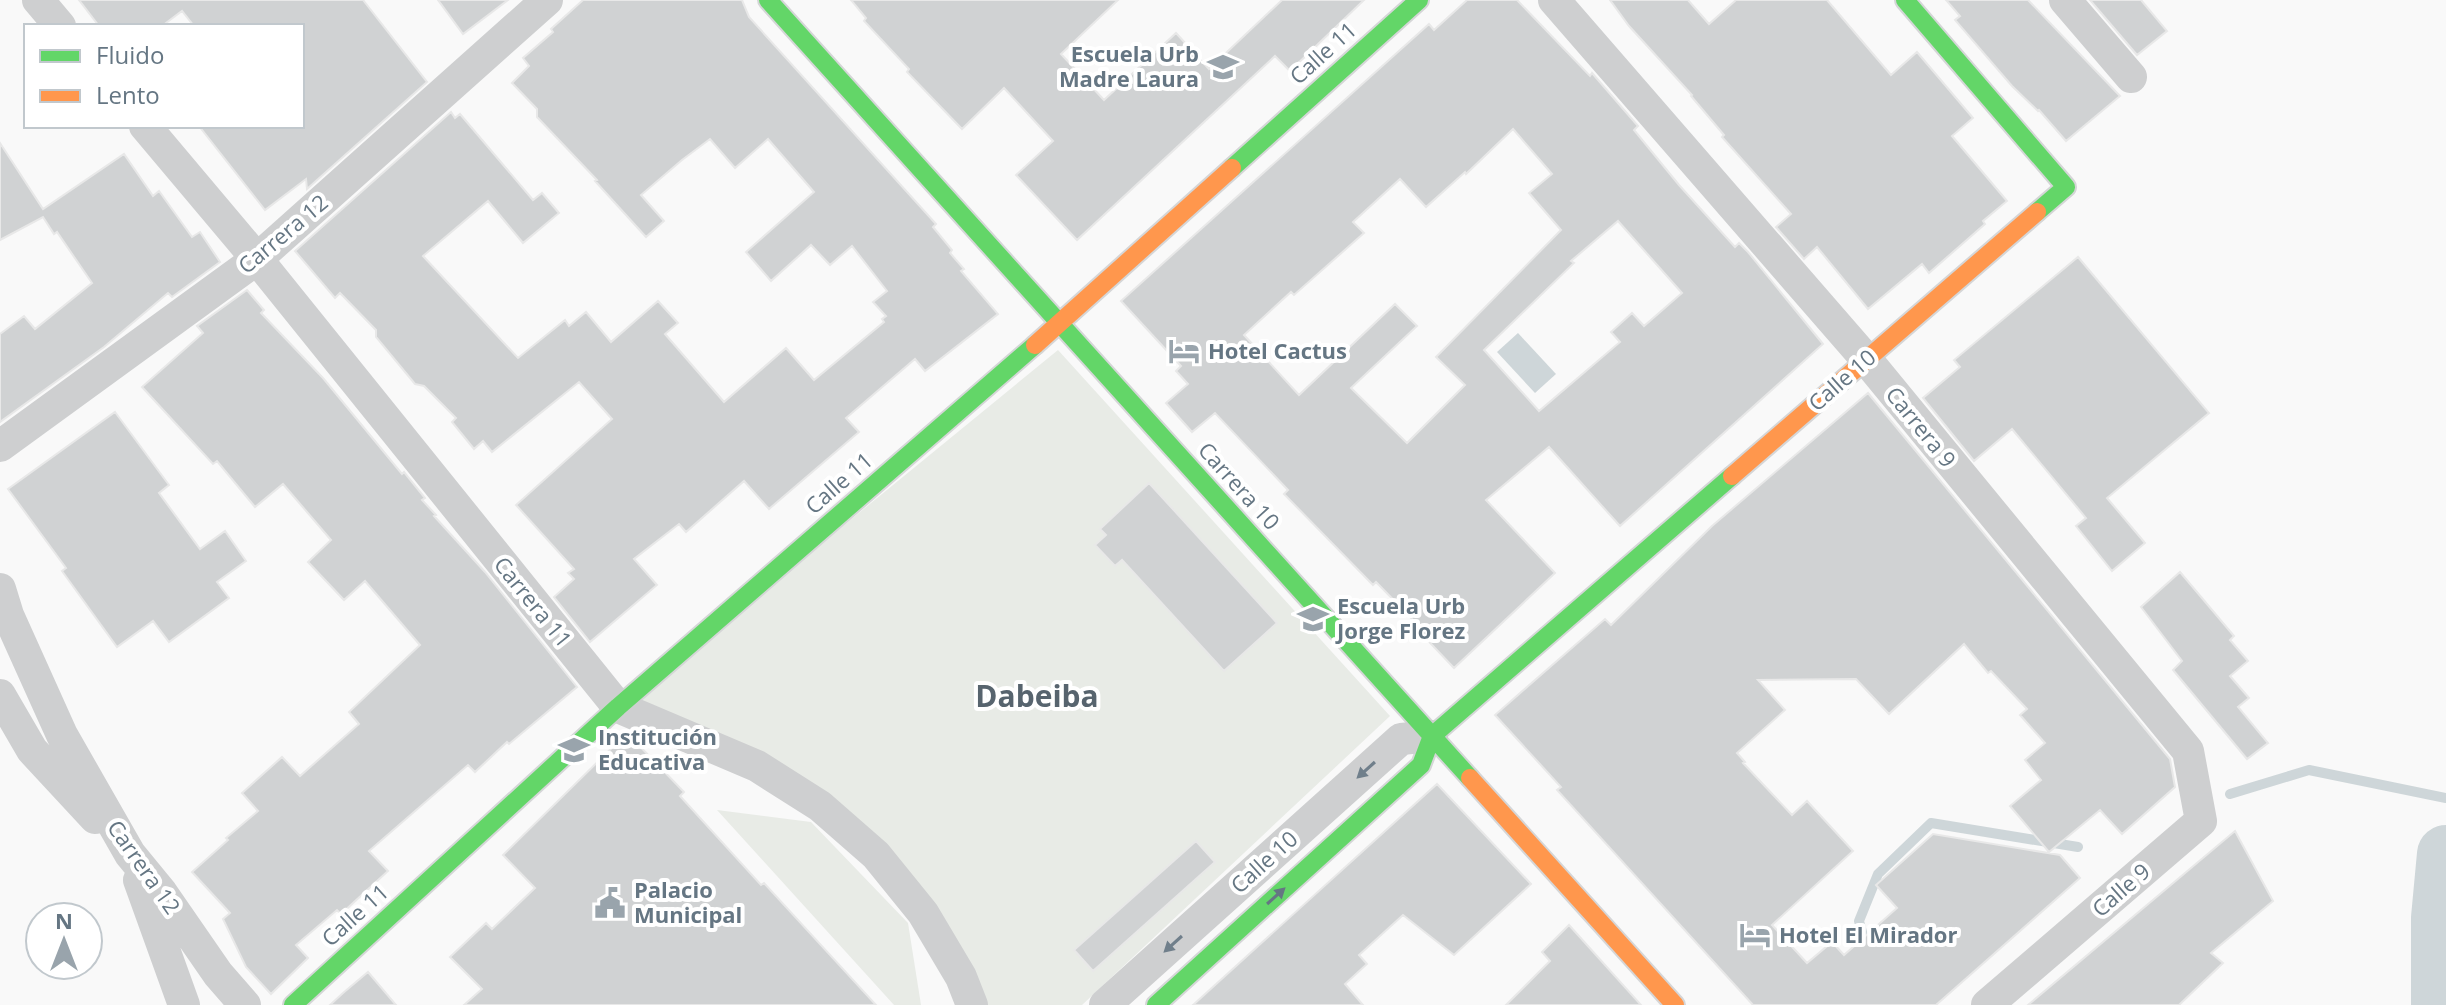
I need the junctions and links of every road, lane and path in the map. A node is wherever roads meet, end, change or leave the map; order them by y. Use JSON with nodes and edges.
{"nodes":[{"id":1,"x":38,"y":0,"type":"edge"},
{"id":2,"x":547,"y":0,"type":"edge"},
{"id":3,"x":768,"y":0,"type":"edge"},
{"id":4,"x":1419,"y":0,"type":"edge"},
{"id":5,"x":1554,"y":0,"type":"edge"},
{"id":6,"x":1905,"y":0,"type":"edge"},
{"id":7,"x":2065,"y":0,"type":"edge"},
{"id":8,"x":58,"y":24,"type":"edge"},
{"id":9,"x":2131,"y":77,"type":"dead end"},
{"id":10,"x":147,"y":128,"type":"edge"},
{"id":11,"x":257,"y":259,"type":"junction"},
{"id":12,"x":1060,"y":323,"type":"junction"},
{"id":13,"x":1866,"y":359,"type":"junction"},
{"id":14,"x":0,"y":446,"type":"edge"},
{"id":15,"x":0,"y":589,"type":"edge"},
{"id":16,"x":0,"y":695,"type":"edge"},
{"id":17,"x":618,"y":707,"type":"junction"},
{"id":18,"x":1432,"y":736,"type":"junction"},
{"id":19,"x":2188,"y":751,"type":"joint"},
{"id":20,"x":130,"y":854,"type":"junction"},
{"id":21,"x":184,"y":1005,"type":"edge"},
{"id":22,"x":245,"y":1005,"type":"edge"},
{"id":23,"x":293,"y":1005,"type":"edge"},
{"id":24,"x":972,"y":1005,"type":"edge"},
{"id":25,"x":1105,"y":1005,"type":"edge"},
{"id":26,"x":1156,"y":1005,"type":"edge"},
{"id":27,"x":1675,"y":1005,"type":"edge"},
{"id":28,"x":1987,"y":1005,"type":"edge"}],
"edges":[{"from":1,"to":8,"type":"street"},
{"from":2,"to":11,"type":"street","name":"Carrera 12"},
{"from":3,"to":12,"type":"street","name":"Carrera 10"},
{"from":4,"to":12,"type":"street","name":"Calle 11"},
{"from":5,"to":13,"type":"street","name":"Carrera 9"},
{"from":6,"to":13,"type":"street","name":"Calle 10"},
{"from":7,"to":9,"type":"street"},
{"from":10,"to":11,"type":"street","name":"Carrera 11"},
{"from":11,"to":14,"type":"street","name":"Carrera 12"},
{"from":11,"to":17,"type":"street","name":"Carrera 11"},
{"from":12,"to":17,"type":"street","name":"Calle 11"},
{"from":12,"to":18,"type":"street","name":"Carrera 10"},
{"from":13,"to":18,"type":"street","name":"Calle 10"},
{"from":13,"to":19,"type":"street","name":"Carrera 9"},
{"from":15,"to":20,"type":"street","name":"Carrera 12"},
{"from":16,"to":20,"type":"street"},
{"from":17,"to":23,"type":"street","name":"Calle 11"},
{"from":17,"to":24,"type":"street","name":"Carrera 11"},
{"from":18,"to":25,"type":"street","name":"Calle 10","one_way":true},
{"from":26,"to":18,"type":"street","name":"Calle 10","one_way":true},
{"from":18,"to":27,"type":"street","name":"Carrera 10"},
{"from":19,"to":28,"type":"street","name":"Calle 9"},
{"from":20,"to":21,"type":"street"},
{"from":20,"to":22,"type":"street","name":"Carrera 12"}]}
